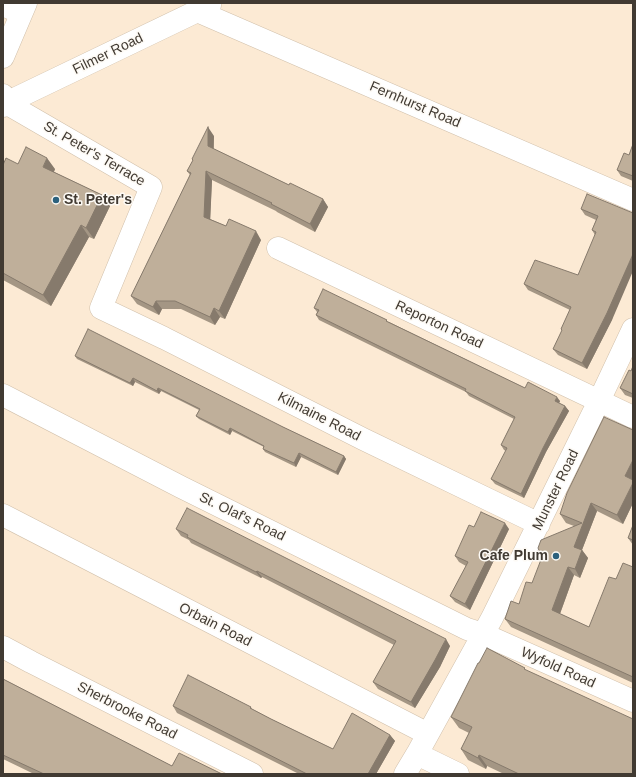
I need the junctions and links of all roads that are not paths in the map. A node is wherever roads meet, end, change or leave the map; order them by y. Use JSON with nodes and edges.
{"nodes":[{"id":1,"x":17,"y":7,"type":"edge"},
{"id":2,"x":205,"y":7,"type":"edge"},
{"id":3,"x":3,"y":57,"type":"edge"},
{"id":4,"x":4,"y":101,"type":"edge"},
{"id":5,"x":633,"y":200,"type":"edge"},
{"id":6,"x":278,"y":248,"type":"dead end"},
{"id":7,"x":101,"y":308,"type":"joint"},
{"id":8,"x":633,"y":329,"type":"edge"},
{"id":9,"x":3,"y":395,"type":"edge"},
{"id":10,"x":599,"y":401,"type":"junction"},
{"id":11,"x":633,"y":417,"type":"edge"},
{"id":12,"x":3,"y":515,"type":"edge"},
{"id":13,"x":539,"y":524,"type":"junction"},
{"id":14,"x":483,"y":634,"type":"junction"},
{"id":15,"x":3,"y":647,"type":"edge"},
{"id":16,"x":633,"y":702,"type":"edge"},
{"id":17,"x":428,"y":734,"type":"junction"},
{"id":18,"x":416,"y":754,"type":"junction"},
{"id":19,"x":252,"y":774,"type":"edge"},
{"id":20,"x":405,"y":774,"type":"edge"},
{"id":21,"x":458,"y":774,"type":"edge"}],
"edges":[{"from":1,"to":3,"type":"street"},
{"from":2,"to":4,"type":"street","name":"Filmer Road"},
{"from":2,"to":5,"type":"street","name":"Fernhurst Road"},
{"from":4,"to":7,"type":"street","name":"St. Peter's Terrace"},
{"from":6,"to":10,"type":"street","name":"Reporton Road"},
{"from":7,"to":13,"type":"street","name":"Kilmaine Road"},
{"from":8,"to":10,"type":"street","name":"Munster Road"},
{"from":9,"to":14,"type":"street","name":"St. Olaf's Road"},
{"from":10,"to":11,"type":"street","name":"Reporton Road"},
{"from":10,"to":13,"type":"street","name":"Munster Road"},
{"from":12,"to":17,"type":"street","name":"Orbain Road"},
{"from":13,"to":14,"type":"street","name":"Munster Road"},
{"from":14,"to":16,"type":"street","name":"Wyfold Road"},
{"from":14,"to":17,"type":"street","name":"Munster Road"},
{"from":15,"to":19,"type":"street","name":"Sherbrooke Road"},
{"from":17,"to":18,"type":"street","name":"Munster Road"},
{"from":18,"to":20,"type":"street","name":"Munster Road"},
{"from":18,"to":21,"type":"street"}]}
